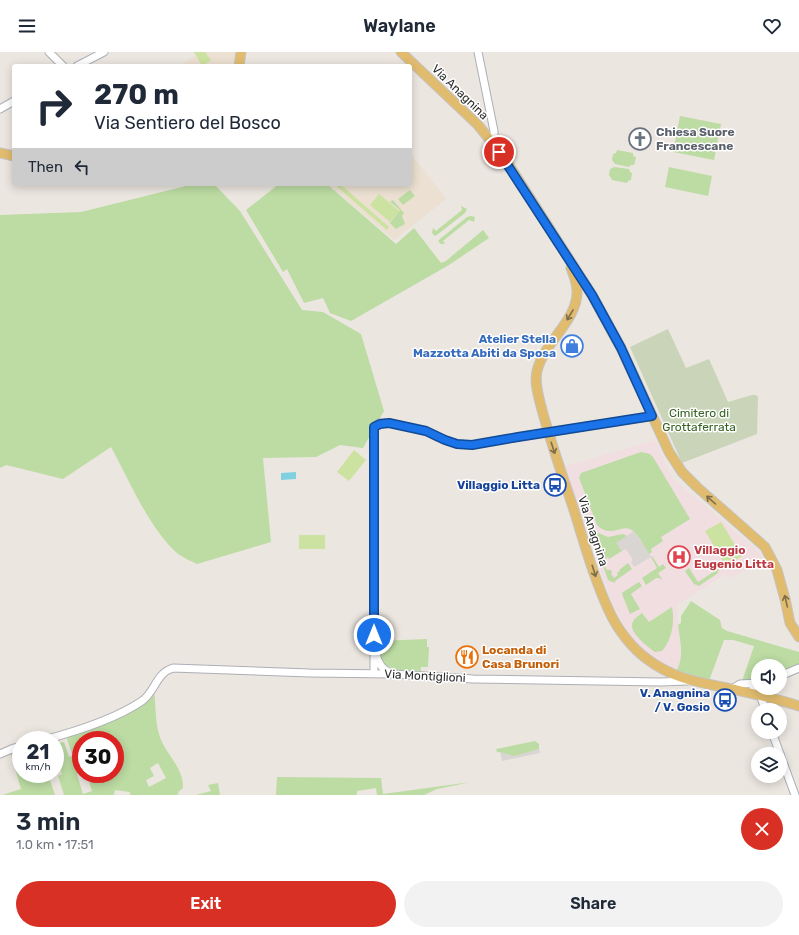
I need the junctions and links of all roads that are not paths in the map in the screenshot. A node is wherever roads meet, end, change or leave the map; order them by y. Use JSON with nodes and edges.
{"nodes":[{"id":1,"x":49,"y":52,"type":"edge"},
{"id":2,"x":104,"y":52,"type":"edge"},
{"id":3,"x":241,"y":52,"type":"edge"},
{"id":4,"x":401,"y":52,"type":"edge"},
{"id":5,"x":478,"y":52,"type":"edge"},
{"id":6,"x":61,"y":64,"type":"edge"},
{"id":7,"x":81,"y":64,"type":"edge"},
{"id":8,"x":239,"y":64,"type":"edge"},
{"id":9,"x":12,"y":102,"type":"edge"},
{"id":10,"x":0,"y":109,"type":"edge"},
{"id":11,"x":494,"y":145,"type":"junction"},
{"id":12,"x":0,"y":153,"type":"edge"},
{"id":13,"x":12,"y":156,"type":"edge"},
{"id":14,"x":565,"y":252,"type":"junction"},
{"id":15,"x":577,"y":290,"type":"junction"},
{"id":16,"x":592,"y":295,"type":"junction"},
{"id":17,"x":652,"y":416,"type":"junction"},
{"id":18,"x":548,"y":433,"type":"junction"},
{"id":19,"x":799,"y":637,"type":"edge"},
{"id":20,"x":374,"y":648,"type":"junction"},
{"id":21,"x":799,"y":668,"type":"edge"},
{"id":22,"x":662,"y":669,"type":"junction"},
{"id":23,"x":787,"y":673,"type":"edge"},
{"id":24,"x":374,"y":674,"type":"junction"},
{"id":25,"x":393,"y":674,"type":"junction"},
{"id":26,"x":691,"y":681,"type":"junction"},
{"id":27,"x":660,"y":682,"type":"junction"},
{"id":28,"x":751,"y":683,"type":"edge"},
{"id":29,"x":736,"y":690,"type":"junction"},
{"id":30,"x":761,"y":696,"type":"junction"},
{"id":31,"x":763,"y":703,"type":"edge"},
{"id":32,"x":799,"y":706,"type":"edge"},
{"id":33,"x":64,"y":734,"type":"edge"},
{"id":34,"x":12,"y":749,"type":"edge"},
{"id":35,"x":0,"y":754,"type":"edge"},
{"id":36,"x":787,"y":773,"type":"edge"},
{"id":37,"x":795,"y":795,"type":"edge"}],
"edges":[{"from":1,"to":6,"type":"street"},
{"from":2,"to":7,"type":"street"},
{"from":3,"to":8,"type":"main road"},
{"from":4,"to":11,"type":"main road","name":"Via Anagnina"},
{"from":5,"to":11,"type":"street"},
{"from":9,"to":10,"type":"street"},
{"from":11,"to":14,"type":"main road","name":"Via Anagnina"},
{"from":12,"to":13,"type":"main road"},
{"from":14,"to":15,"type":"main road","name":"Via Anagnina"},
{"from":14,"to":16,"type":"main road","name":"Via Anagnina"},
{"from":15,"to":16,"type":"main road"},
{"from":15,"to":18,"type":"main road","name":"Via Anagnina","one_way":true},
{"from":16,"to":17,"type":"main road","name":"Via Anagnina"},
{"from":17,"to":18,"type":"street"},
{"from":19,"to":17,"type":"main road","name":"Via Anagnina","one_way":true},
{"from":18,"to":20,"type":"street"},
{"from":18,"to":22,"type":"main road","name":"Via Anagnina","one_way":true},
{"from":20,"to":24,"type":"street"},
{"from":20,"to":25,"type":"street"},
{"from":21,"to":23,"type":"street"},
{"from":22,"to":26,"type":"main road","name":"Via Anagnina"},
{"from":22,"to":27,"type":"street"},
{"from":24,"to":25,"type":"street","name":"Via Montiglioni"},
{"from":24,"to":33,"type":"street","name":"Via Montiglioni"},
{"from":25,"to":27,"type":"street","name":"Via Montiglioni"},
{"from":26,"to":27,"type":"street","name":"Via Montiglioni"},
{"from":26,"to":29,"type":"main road","name":"Via Anagnina"},
{"from":28,"to":29,"type":"street"},
{"from":29,"to":30,"type":"main road","name":"Via Anagnina"},
{"from":30,"to":31,"type":"street"},
{"from":30,"to":32,"type":"main road","name":"Via Anagnina"},
{"from":34,"to":35,"type":"street"},
{"from":36,"to":37,"type":"street"}]}
